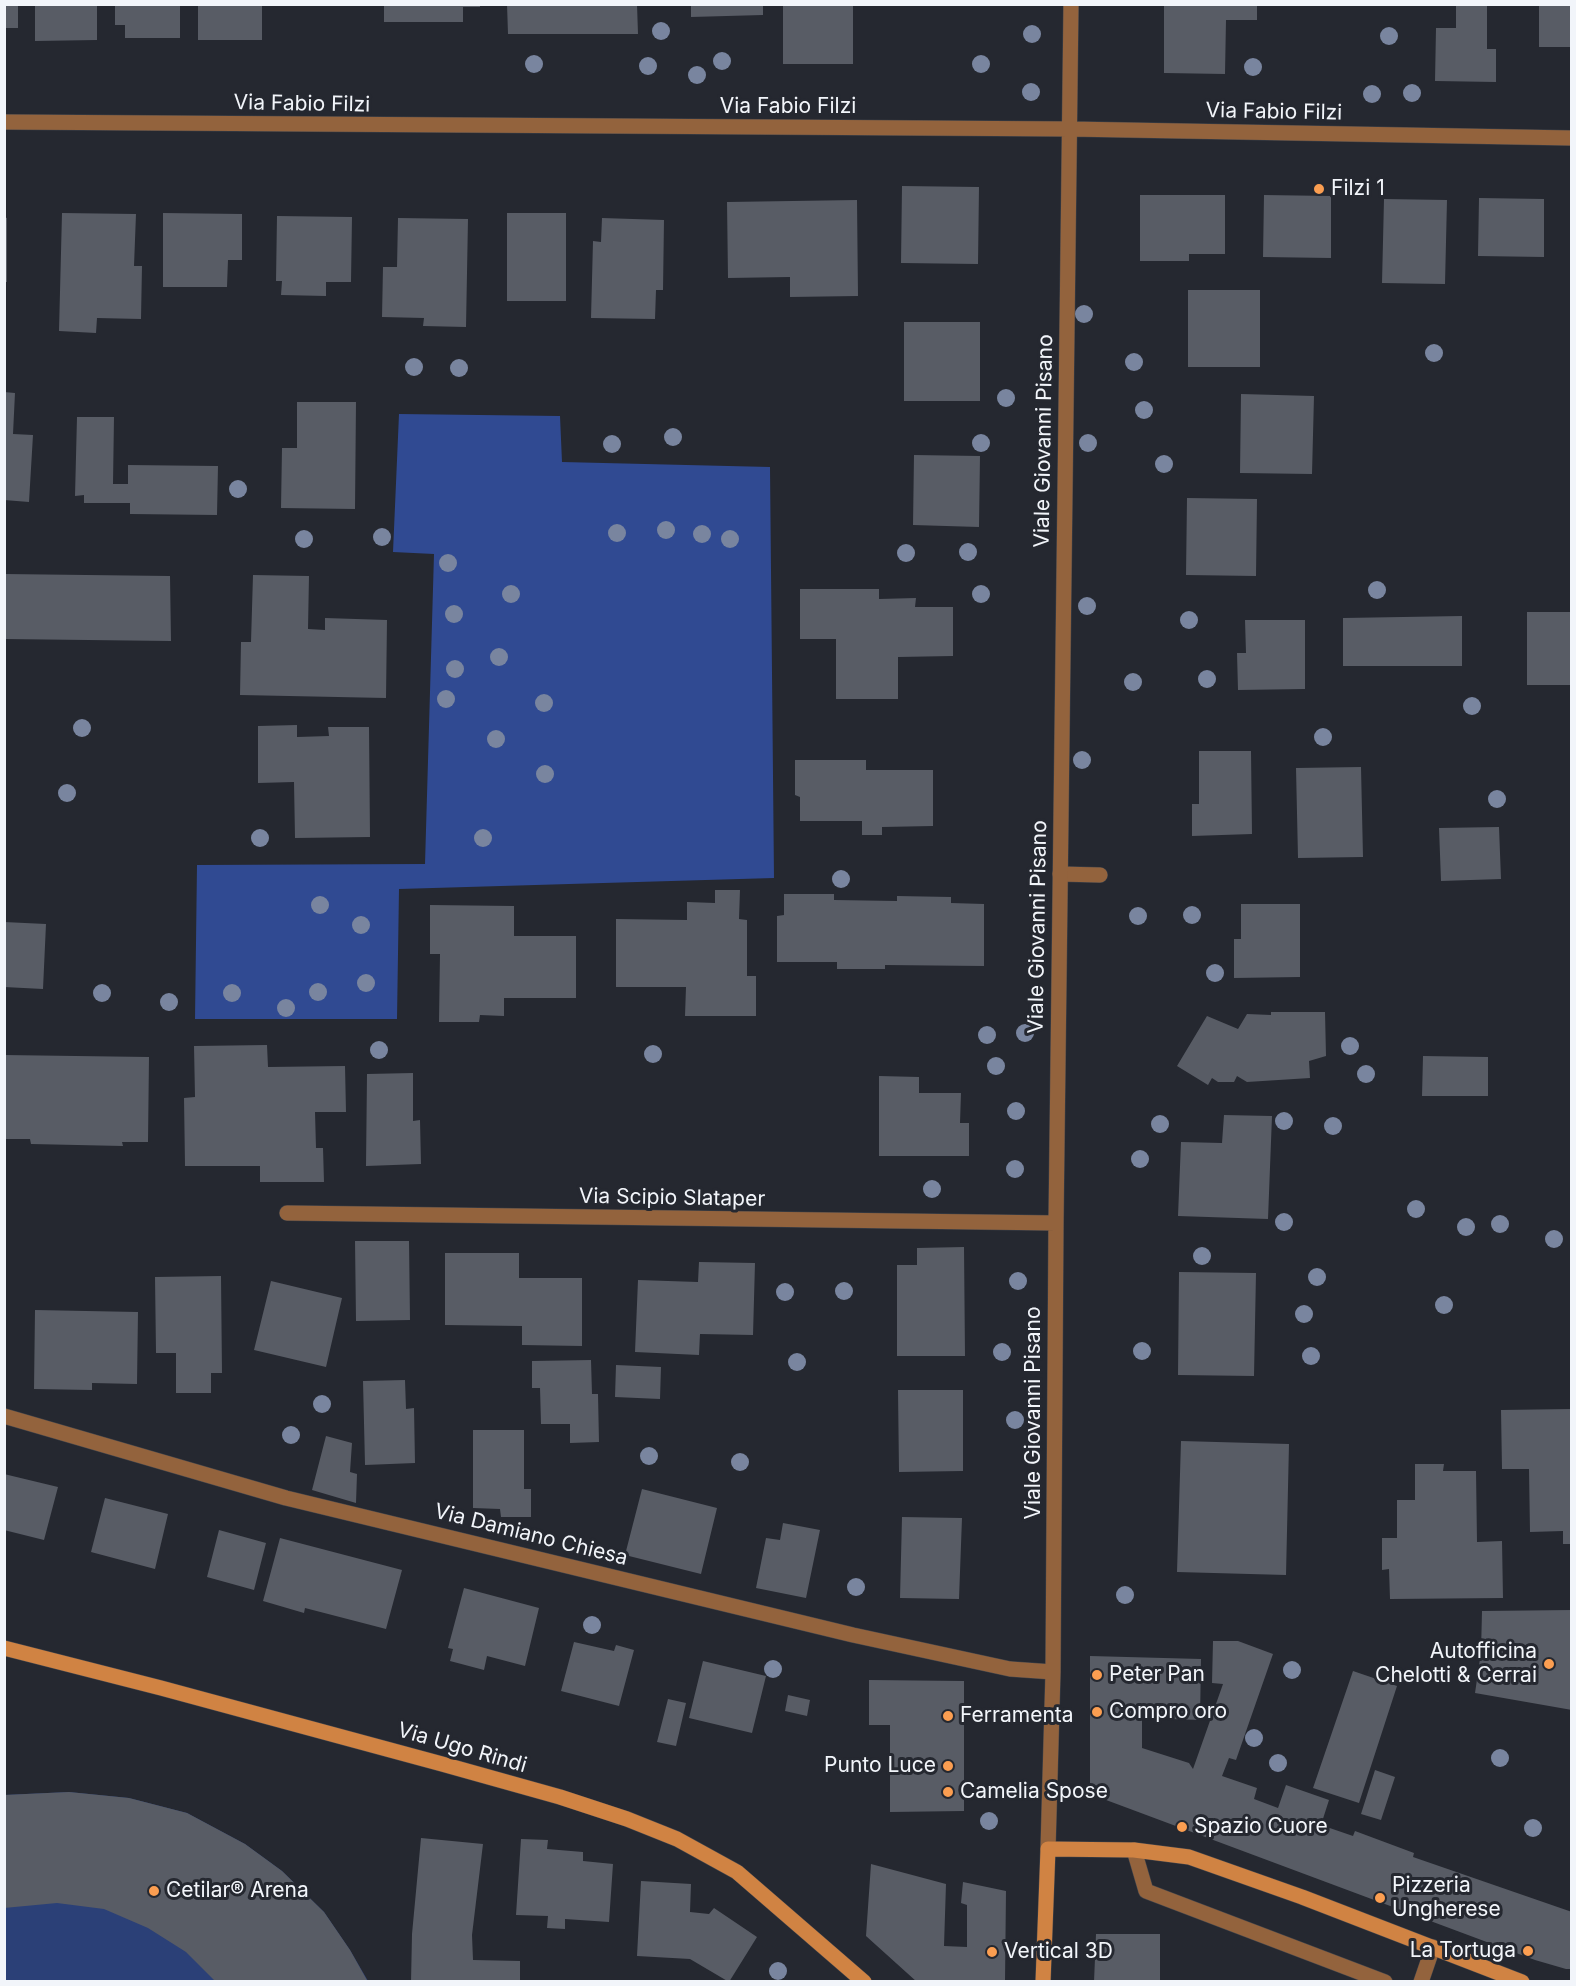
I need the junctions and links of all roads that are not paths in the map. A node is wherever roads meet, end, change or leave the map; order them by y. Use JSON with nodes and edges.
{"nodes":[{"id":1,"x":1071,"y":4,"type":"edge"},
{"id":2,"x":4,"y":122,"type":"edge"},
{"id":3,"x":1070,"y":129,"type":"junction"},
{"id":4,"x":1572,"y":138,"type":"edge"},
{"id":5,"x":1060,"y":874,"type":"junction"},
{"id":6,"x":1100,"y":876,"type":"dead end"},
{"id":7,"x":287,"y":1213,"type":"dead end"},
{"id":8,"x":1056,"y":1223,"type":"junction"},
{"id":9,"x":4,"y":1416,"type":"edge"},
{"id":10,"x":4,"y":1648,"type":"edge"},
{"id":11,"x":1053,"y":1672,"type":"junction"},
{"id":12,"x":1048,"y":1849,"type":"junction"},
{"id":13,"x":1134,"y":1850,"type":"junction"},
{"id":14,"x":1434,"y":1947,"type":"junction"},
{"id":15,"x":864,"y":1982,"type":"edge"},
{"id":16,"x":1043,"y":1982,"type":"edge"},
{"id":17,"x":1385,"y":1982,"type":"edge"},
{"id":18,"x":1421,"y":1982,"type":"edge"},
{"id":19,"x":1522,"y":1982,"type":"edge"}],
"edges":[{"from":1,"to":3,"type":"street","name":"Viale Giovanni Pisano"},
{"from":2,"to":3,"type":"street","name":"Via Fabio Filzi"},
{"from":3,"to":4,"type":"street","name":"Via Fabio Filzi"},
{"from":3,"to":5,"type":"street","name":"Viale Giovanni Pisano"},
{"from":5,"to":6,"type":"street"},
{"from":5,"to":8,"type":"street","name":"Viale Giovanni Pisano"},
{"from":7,"to":8,"type":"street","name":"Via Scipio Slataper"},
{"from":8,"to":11,"type":"street","name":"Viale Giovanni Pisano"},
{"from":9,"to":11,"type":"street","name":"Via Damiano Chiesa"},
{"from":10,"to":15,"type":"street","name":"Via Ugo Rindi"},
{"from":11,"to":12,"type":"street","name":"Viale Giovanni Pisano"},
{"from":12,"to":13,"type":"street"},
{"from":12,"to":16,"type":"street"},
{"from":13,"to":14,"type":"street"},
{"from":13,"to":17,"type":"street"},
{"from":14,"to":18,"type":"street"},
{"from":14,"to":19,"type":"street"}]}
